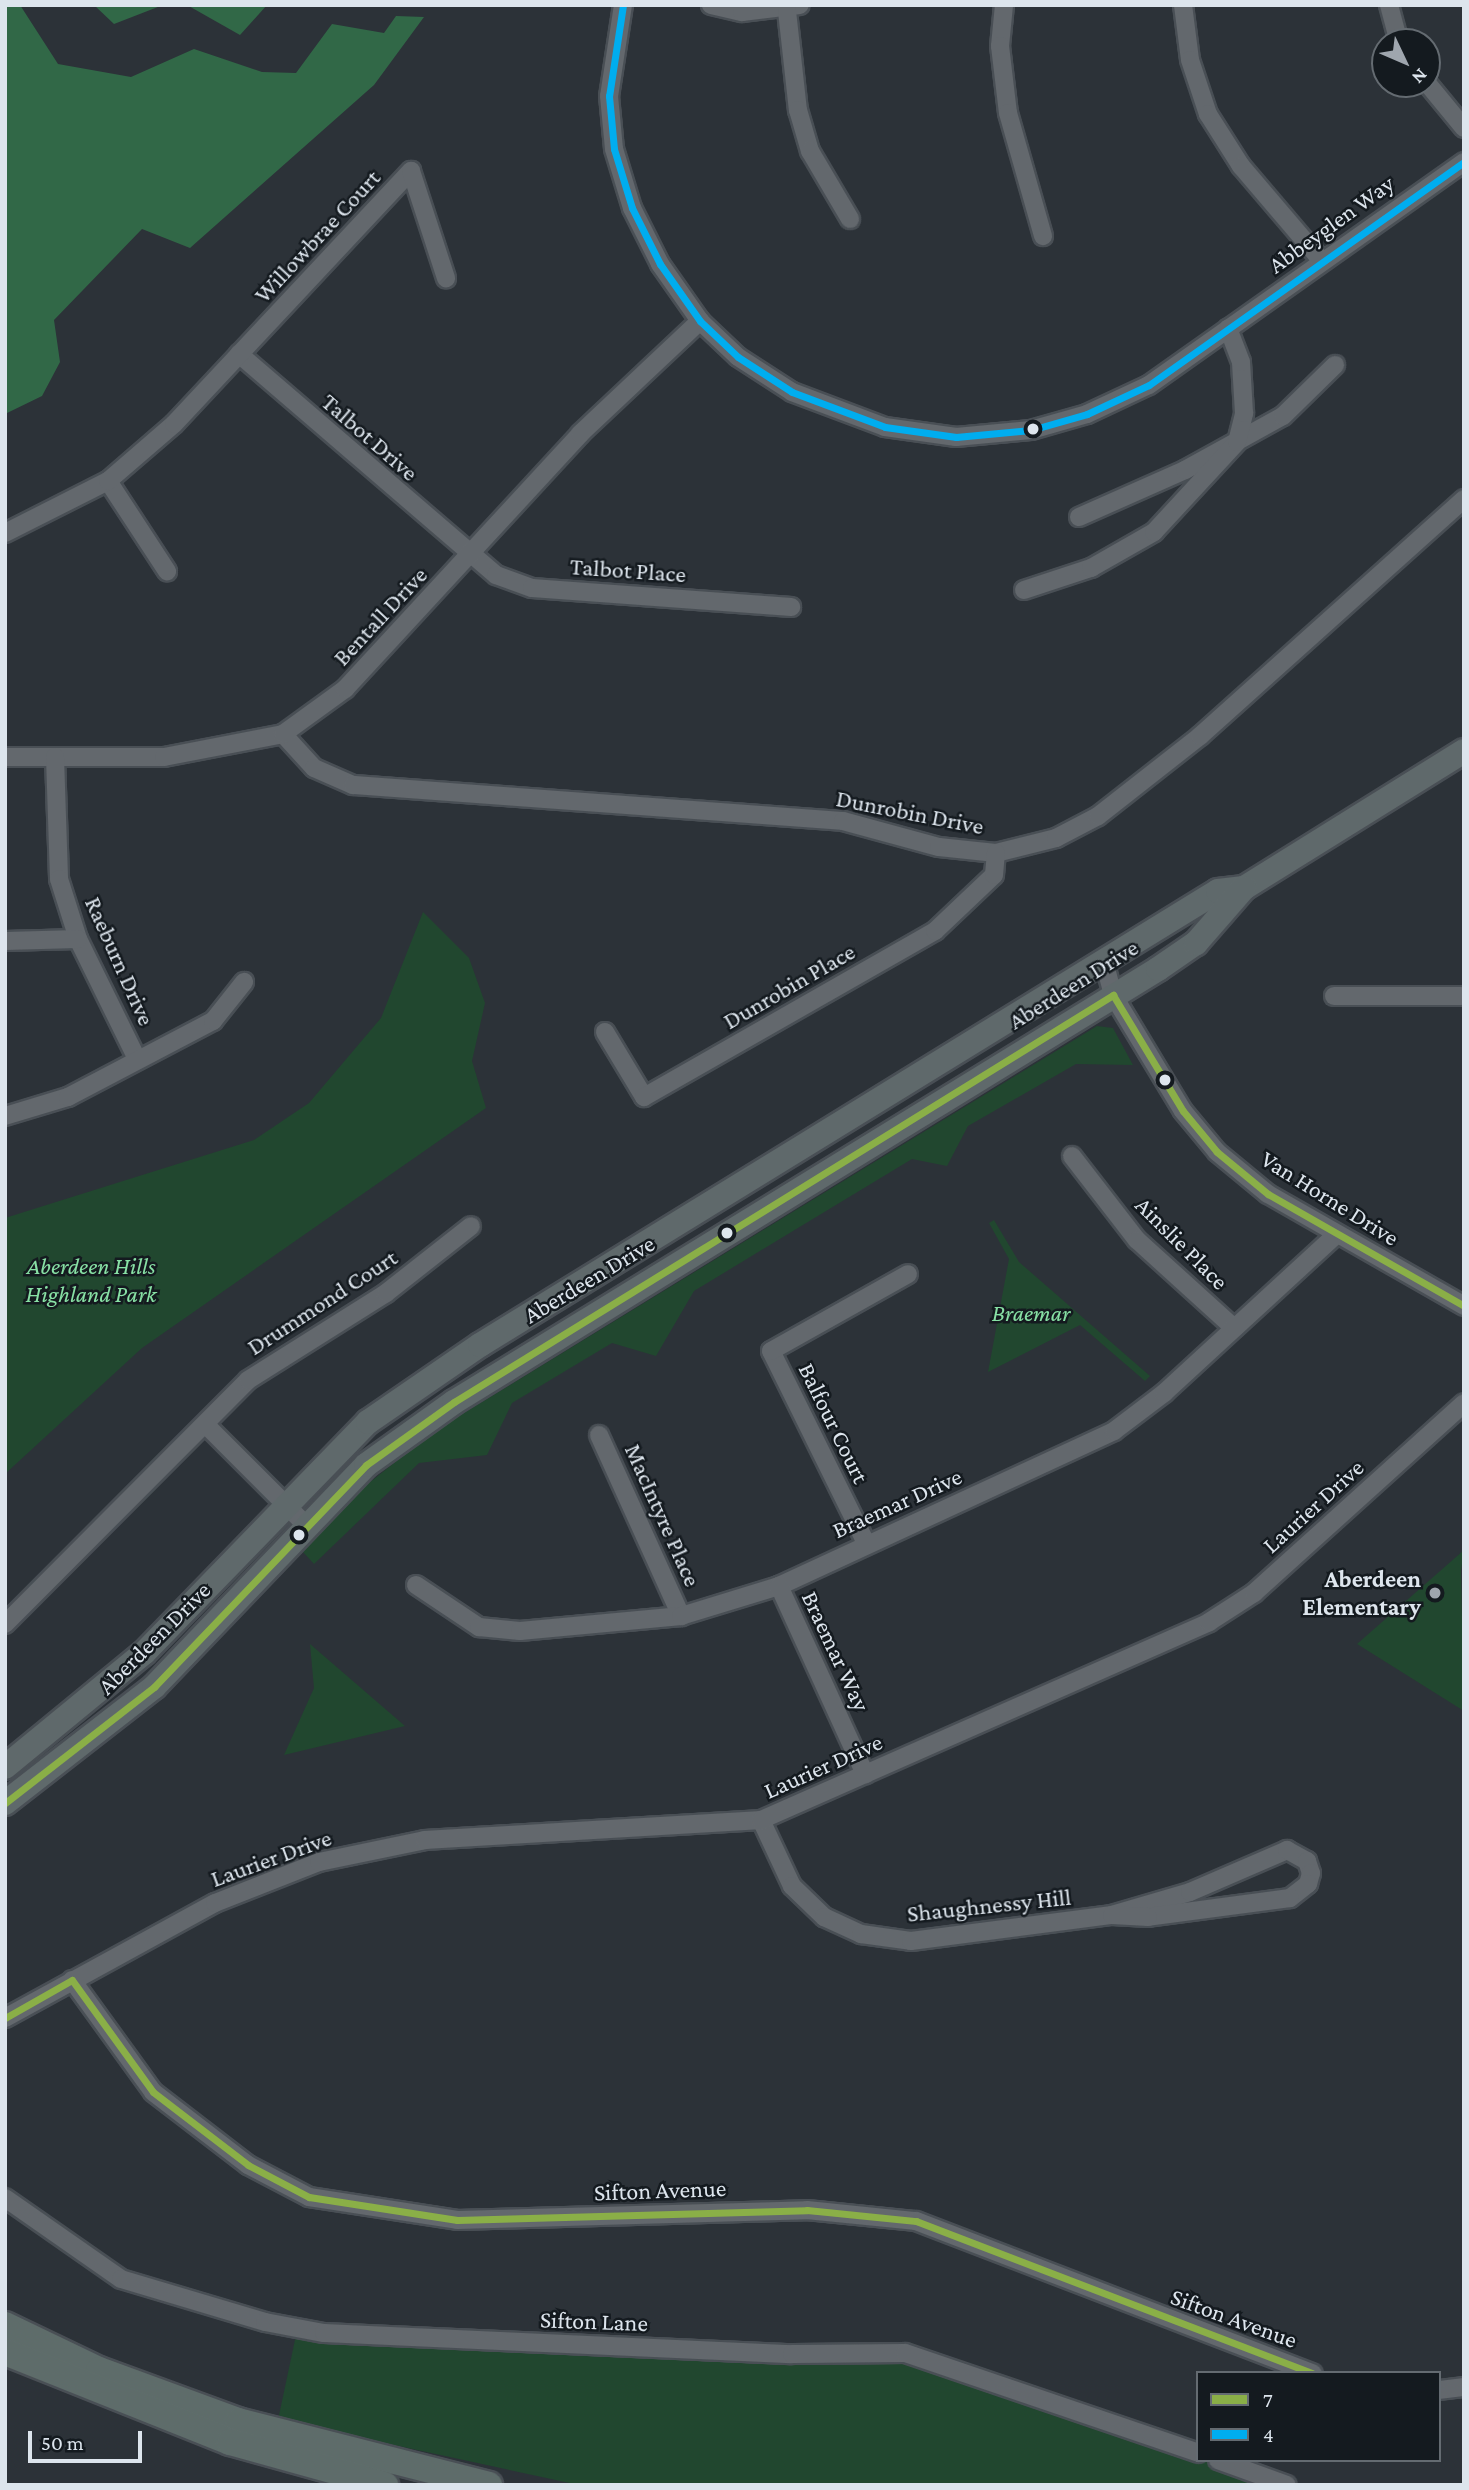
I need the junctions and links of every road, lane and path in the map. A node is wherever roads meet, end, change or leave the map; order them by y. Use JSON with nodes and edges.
{"nodes":[{"id":1,"x":623,"y":5,"type":"edge"},
{"id":2,"x":711,"y":5,"type":"edge"},
{"id":3,"x":1004,"y":5,"type":"edge"},
{"id":4,"x":1183,"y":5,"type":"edge"},
{"id":5,"x":1389,"y":5,"type":"edge"},
{"id":6,"x":794,"y":8,"type":"edge"},
{"id":7,"x":1395,"y":28,"type":"edge"},
{"id":8,"x":1439,"y":98,"type":"edge"},
{"id":9,"x":1464,"y":128,"type":"edge"},
{"id":10,"x":1464,"y":162,"type":"edge"},
{"id":11,"x":850,"y":219,"type":"dead end"},
{"id":12,"x":1043,"y":236,"type":"dead end"},
{"id":13,"x":1321,"y":260,"type":"junction"},
{"id":14,"x":446,"y":278,"type":"dead end"},
{"id":15,"x":700,"y":321,"type":"junction"},
{"id":16,"x":1228,"y":328,"type":"junction"},
{"id":17,"x":239,"y":354,"type":"junction"},
{"id":18,"x":1335,"y":365,"type":"dead end"},
{"id":19,"x":1237,"y":442,"type":"junction"},
{"id":20,"x":108,"y":481,"type":"junction"},
{"id":21,"x":1464,"y":499,"type":"edge"},
{"id":22,"x":1079,"y":517,"type":"dead end"},
{"id":23,"x":5,"y":533,"type":"edge"},
{"id":24,"x":468,"y":556,"type":"junction"},
{"id":25,"x":167,"y":571,"type":"dead end"},
{"id":26,"x":1024,"y":590,"type":"dead end"},
{"id":27,"x":791,"y":607,"type":"dead end"},
{"id":28,"x":283,"y":733,"type":"junction"},
{"id":29,"x":1464,"y":751,"type":"edge"},
{"id":30,"x":5,"y":757,"type":"edge"},
{"id":31,"x":55,"y":757,"type":"junction"},
{"id":32,"x":996,"y":853,"type":"junction"},
{"id":33,"x":1244,"y":888,"type":"junction"},
{"id":34,"x":78,"y":939,"type":"junction"},
{"id":35,"x":5,"y":941,"type":"edge"},
{"id":36,"x":1104,"y":965,"type":"junction"},
{"id":37,"x":244,"y":982,"type":"dead end"},
{"id":38,"x":1113,"y":995,"type":"junction"},
{"id":39,"x":1334,"y":996,"type":"dead end"},
{"id":40,"x":1463,"y":997,"type":"edge"},
{"id":41,"x":605,"y":1032,"type":"dead end"},
{"id":42,"x":137,"y":1059,"type":"junction"},
{"id":43,"x":5,"y":1116,"type":"edge"},
{"id":44,"x":1072,"y":1156,"type":"dead end"},
{"id":45,"x":471,"y":1226,"type":"dead end"},
{"id":46,"x":1335,"y":1236,"type":"junction"},
{"id":47,"x":908,"y":1274,"type":"dead end"},
{"id":48,"x":1464,"y":1306,"type":"edge"},
{"id":49,"x":1234,"y":1328,"type":"junction"},
{"id":50,"x":1464,"y":1403,"type":"edge"},
{"id":51,"x":206,"y":1425,"type":"junction"},
{"id":52,"x":599,"y":1435,"type":"dead end"},
{"id":53,"x":284,"y":1503,"type":"junction"},
{"id":54,"x":304,"y":1523,"type":"junction"},
{"id":55,"x":866,"y":1543,"type":"junction"},
{"id":56,"x":416,"y":1585,"type":"dead end"},
{"id":57,"x":779,"y":1586,"type":"junction"},
{"id":58,"x":681,"y":1616,"type":"junction"},
{"id":59,"x":5,"y":1624,"type":"edge"},
{"id":60,"x":5,"y":1767,"type":"edge"},
{"id":61,"x":865,"y":1774,"type":"junction"},
{"id":62,"x":5,"y":1803,"type":"edge"},
{"id":63,"x":761,"y":1820,"type":"junction"},
{"id":64,"x":1112,"y":1915,"type":"junction"},
{"id":65,"x":72,"y":1980,"type":"junction"},
{"id":66,"x":5,"y":2018,"type":"edge"},
{"id":67,"x":5,"y":2198,"type":"edge"},
{"id":68,"x":5,"y":2325,"type":"edge"},
{"id":69,"x":5,"y":2352,"type":"edge"},
{"id":70,"x":1308,"y":2371,"type":"edge"},
{"id":71,"x":1464,"y":2387,"type":"edge"},
{"id":72,"x":1441,"y":2390,"type":"edge"},
{"id":73,"x":1196,"y":2452,"type":"edge"},
{"id":74,"x":1224,"y":2462,"type":"edge"},
{"id":75,"x":385,"y":2485,"type":"edge"},
{"id":76,"x":489,"y":2485,"type":"edge"},
{"id":77,"x":1287,"y":2485,"type":"edge"}],
"edges":[{"from":1,"to":15,"type":"street","name":"Abbeyglen Way"},
{"from":2,"to":6,"type":"street"},
{"from":3,"to":12,"type":"street"},
{"from":4,"to":13,"type":"street"},
{"from":5,"to":7,"type":"street"},
{"from":6,"to":11,"type":"street"},
{"from":8,"to":9,"type":"street"},
{"from":10,"to":13,"type":"street","name":"Abbeyglen Way"},
{"from":13,"to":16,"type":"street","name":"Abbeyglen Way"},
{"from":14,"to":17,"type":"street","name":"Willowbrae Court"},
{"from":15,"to":16,"type":"street","name":"Abbeyglen Way"},
{"from":15,"to":24,"type":"street","name":"Bentall Drive"},
{"from":16,"to":19,"type":"street"},
{"from":17,"to":20,"type":"street"},
{"from":17,"to":24,"type":"street","name":"Talbot Drive"},
{"from":18,"to":19,"type":"street"},
{"from":19,"to":22,"type":"street"},
{"from":19,"to":26,"type":"street"},
{"from":20,"to":23,"type":"street"},
{"from":20,"to":25,"type":"street"},
{"from":21,"to":32,"type":"street","name":"Dunrobin Drive"},
{"from":24,"to":27,"type":"street","name":"Talbot Place"},
{"from":24,"to":28,"type":"street","name":"Bentall Drive"},
{"from":28,"to":31,"type":"street","name":"Bentall Drive"},
{"from":28,"to":32,"type":"street","name":"Dunrobin Drive"},
{"from":29,"to":33,"type":"main road","name":"Aberdeen Drive"},
{"from":30,"to":31,"type":"street","name":"Bentall Drive"},
{"from":31,"to":34,"type":"street","name":"Raeburn Drive"},
{"from":32,"to":41,"type":"street","name":"Dunrobin Place"},
{"from":33,"to":36,"type":"main road","name":"Aberdeen Drive"},
{"from":33,"to":38,"type":"main road","name":"Aberdeen Drive"},
{"from":34,"to":35,"type":"street"},
{"from":34,"to":42,"type":"street","name":"Raeburn Drive"},
{"from":36,"to":38,"type":"street","name":"Van Horne Drive"},
{"from":36,"to":53,"type":"main road","name":"Aberdeen Drive"},
{"from":37,"to":42,"type":"street"},
{"from":38,"to":46,"type":"street","name":"Van Horne Drive"},
{"from":38,"to":54,"type":"main road","name":"Aberdeen Drive"},
{"from":39,"to":40,"type":"street"},
{"from":42,"to":43,"type":"street"},
{"from":44,"to":49,"type":"street","name":"Ainslie Place"},
{"from":45,"to":51,"type":"street","name":"Drummond Court"},
{"from":46,"to":48,"type":"street","name":"Van Horne Drive"},
{"from":46,"to":49,"type":"street","name":"Braemar Drive"},
{"from":47,"to":55,"type":"street","name":"Balfour Court"},
{"from":49,"to":55,"type":"street","name":"Braemar Drive"},
{"from":50,"to":61,"type":"street","name":"Laurier Drive"},
{"from":51,"to":53,"type":"street"},
{"from":51,"to":59,"type":"street","name":"Drummond Court"},
{"from":52,"to":58,"type":"street","name":"MacIntyre Place"},
{"from":53,"to":54,"type":"street"},
{"from":53,"to":60,"type":"main road","name":"Aberdeen Drive"},
{"from":54,"to":62,"type":"main road","name":"Aberdeen Drive"},
{"from":55,"to":57,"type":"street","name":"Braemar Drive"},
{"from":56,"to":58,"type":"street","name":"Braemar Drive"},
{"from":57,"to":58,"type":"street","name":"Braemar Drive"},
{"from":57,"to":61,"type":"street","name":"Braemar Way"},
{"from":61,"to":63,"type":"street","name":"Laurier Drive"},
{"from":63,"to":64,"type":"street","name":"Shaughnessy Hill"},
{"from":63,"to":65,"type":"street","name":"Laurier Drive"},
{"from":64,"to":64,"type":"street","name":"Shaughnessy Hill"},
{"from":65,"to":66,"type":"street","name":"Laurier Drive"},
{"from":65,"to":70,"type":"street","name":"Sifton Avenue"},
{"from":67,"to":73,"type":"street","name":"Sifton Lane"},
{"from":68,"to":76,"type":"main road"},
{"from":69,"to":75,"type":"main road"},
{"from":71,"to":72,"type":"street"},
{"from":74,"to":77,"type":"street"}]}
